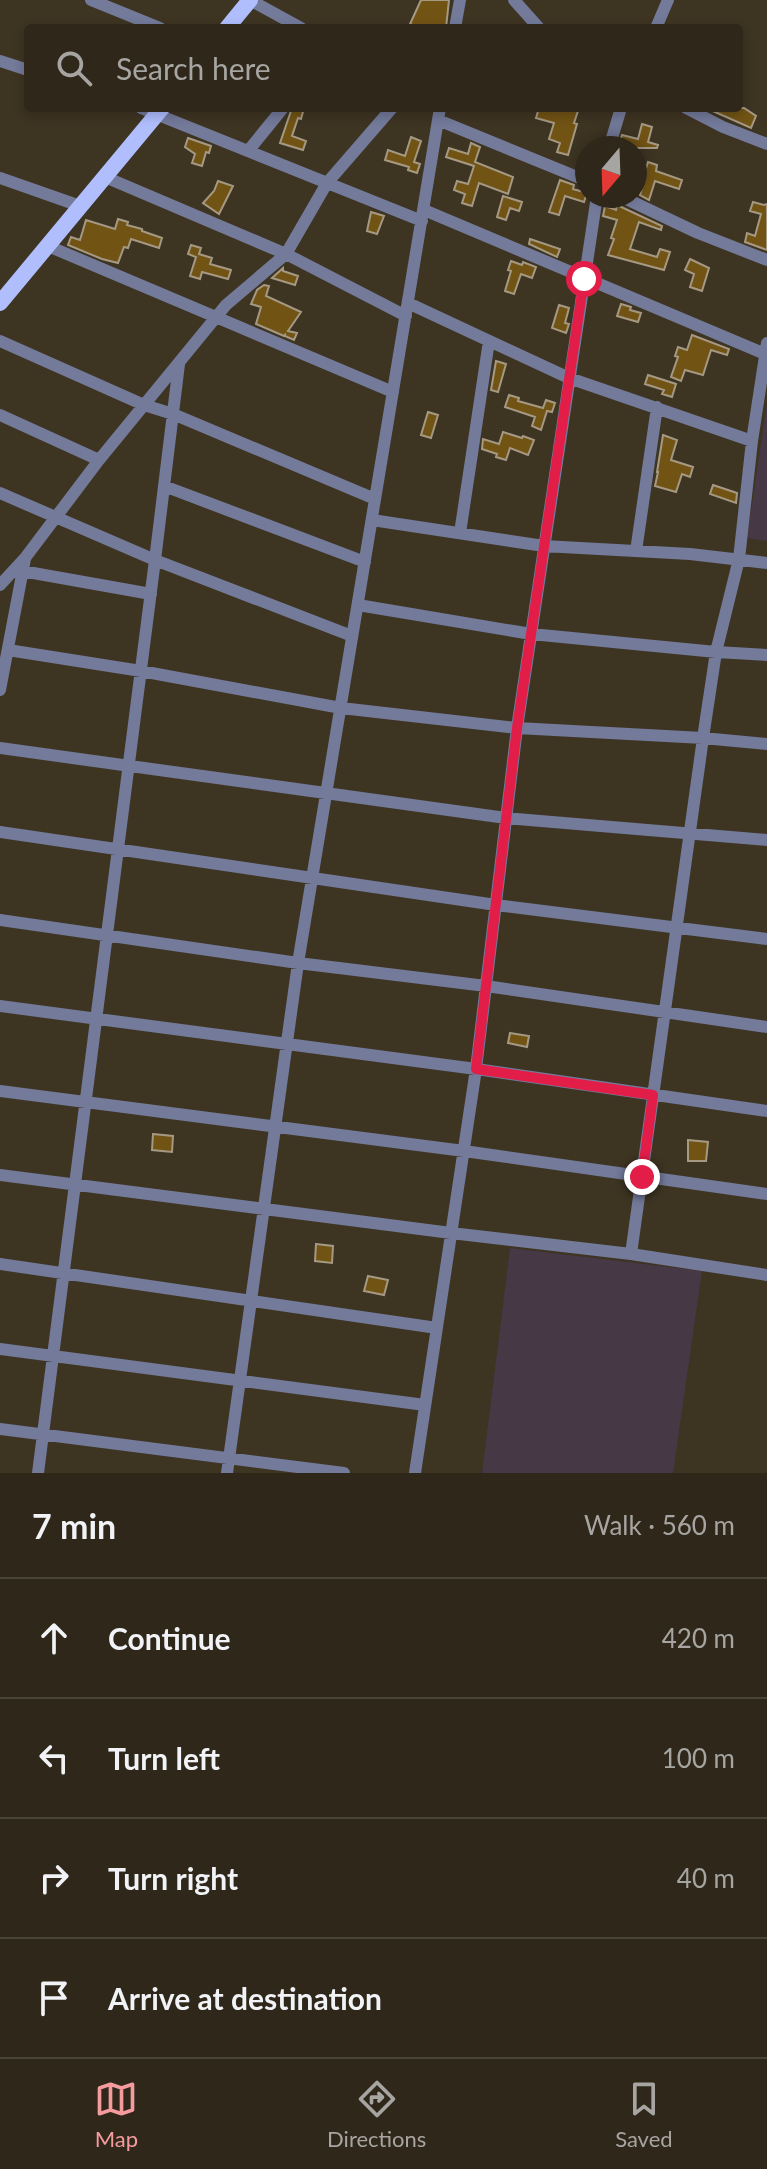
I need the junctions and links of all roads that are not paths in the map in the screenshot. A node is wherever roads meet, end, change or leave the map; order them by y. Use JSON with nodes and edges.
{"nodes":[{"id":1,"x":91,"y":0,"type":"edge"},
{"id":2,"x":250,"y":0,"type":"edge"},
{"id":3,"x":460,"y":0,"type":"edge"},
{"id":4,"x":514,"y":0,"type":"edge"},
{"id":5,"x":668,"y":0,"type":"edge"},
{"id":6,"x":150,"y":24,"type":"edge"},
{"id":7,"x":230,"y":24,"type":"edge"},
{"id":8,"x":294,"y":24,"type":"edge"},
{"id":9,"x":456,"y":24,"type":"edge"},
{"id":10,"x":535,"y":24,"type":"edge"},
{"id":11,"x":658,"y":24,"type":"edge"},
{"id":12,"x":0,"y":61,"type":"edge"},
{"id":13,"x":24,"y":69,"type":"edge"},
{"id":14,"x":159,"y":112,"type":"edge"},
{"id":15,"x":162,"y":112,"type":"edge"},
{"id":16,"x":280,"y":112,"type":"edge"},
{"id":17,"x":389,"y":112,"type":"edge"},
{"id":18,"x":620,"y":112,"type":"edge"},
{"id":19,"x":694,"y":112,"type":"edge"},
{"id":20,"x":439,"y":114,"type":"edge"},
{"id":21,"x":613,"y":136,"type":"edge"},
{"id":22,"x":767,"y":144,"type":"edge"},
{"id":23,"x":248,"y":151,"type":"junction"},
{"id":24,"x":575,"y":176,"type":"edge"},
{"id":25,"x":105,"y":177,"type":"junction"},
{"id":26,"x":0,"y":178,"type":"edge"},
{"id":27,"x":327,"y":183,"type":"junction"},
{"id":28,"x":80,"y":206,"type":"junction"},
{"id":29,"x":595,"y":208,"type":"edge"},
{"id":30,"x":645,"y":208,"type":"edge"},
{"id":31,"x":423,"y":215,"type":"junction"},
{"id":32,"x":48,"y":246,"type":"junction"},
{"id":33,"x":286,"y":254,"type":"junction"},
{"id":34,"x":767,"y":260,"type":"edge"},
{"id":35,"x":584,"y":279,"type":"junction"},
{"id":36,"x":6,"y":286,"type":"edge"},
{"id":37,"x":0,"y":303,"type":"edge"},
{"id":38,"x":407,"y":310,"type":"junction"},
{"id":39,"x":215,"y":318,"type":"junction"},
{"id":40,"x":0,"y":341,"type":"edge"},
{"id":41,"x":489,"y":341,"type":"junction"},
{"id":42,"x":766,"y":349,"type":"edge"},
{"id":43,"x":180,"y":361,"type":"junction"},
{"id":44,"x":569,"y":378,"type":"junction"},
{"id":45,"x":393,"y":392,"type":"junction"},
{"id":46,"x":144,"y":405,"type":"junction"},
{"id":47,"x":657,"y":407,"type":"junction"},
{"id":48,"x":173,"y":414,"type":"junction"},
{"id":49,"x":0,"y":415,"type":"edge"},
{"id":50,"x":752,"y":441,"type":"junction"},
{"id":51,"x":99,"y":460,"type":"junction"},
{"id":52,"x":164,"y":486,"type":"junction"},
{"id":53,"x":0,"y":493,"type":"edge"},
{"id":54,"x":375,"y":499,"type":"junction"},
{"id":55,"x":54,"y":516,"type":"junction"},
{"id":56,"x":372,"y":520,"type":"junction"},
{"id":57,"x":460,"y":533,"type":"junction"},
{"id":58,"x":544,"y":546,"type":"junction"},
{"id":59,"x":636,"y":551,"type":"junction"},
{"id":60,"x":739,"y":559,"type":"junction"},
{"id":61,"x":155,"y":560,"type":"junction"},
{"id":62,"x":365,"y":562,"type":"junction"},
{"id":63,"x":767,"y":563,"type":"edge"},
{"id":64,"x":24,"y":565,"type":"junction"},
{"id":65,"x":0,"y":585,"type":"edge"},
{"id":66,"x":151,"y":594,"type":"junction"},
{"id":67,"x":358,"y":605,"type":"junction"},
{"id":68,"x":531,"y":634,"type":"junction"},
{"id":69,"x":352,"y":636,"type":"junction"},
{"id":70,"x":8,"y":650,"type":"junction"},
{"id":71,"x":716,"y":652,"type":"junction"},
{"id":72,"x":767,"y":655,"type":"edge"},
{"id":73,"x":141,"y":671,"type":"junction"},
{"id":74,"x":0,"y":690,"type":"edge"},
{"id":75,"x":341,"y":708,"type":"junction"},
{"id":76,"x":517,"y":728,"type":"junction"},
{"id":77,"x":703,"y":738,"type":"junction"},
{"id":78,"x":767,"y":744,"type":"edge"},
{"id":79,"x":0,"y":748,"type":"edge"},
{"id":80,"x":129,"y":766,"type":"junction"},
{"id":81,"x":326,"y":793,"type":"junction"},
{"id":82,"x":506,"y":818,"type":"junction"},
{"id":83,"x":0,"y":832,"type":"edge"},
{"id":84,"x":689,"y":833,"type":"junction"},
{"id":85,"x":767,"y":840,"type":"edge"},
{"id":86,"x":118,"y":849,"type":"junction"},
{"id":87,"x":312,"y":878,"type":"junction"},
{"id":88,"x":496,"y":905,"type":"junction"},
{"id":89,"x":0,"y":920,"type":"edge"},
{"id":90,"x":676,"y":928,"type":"junction"},
{"id":91,"x":107,"y":935,"type":"junction"},
{"id":92,"x":767,"y":939,"type":"edge"},
{"id":93,"x":298,"y":963,"type":"junction"},
{"id":94,"x":486,"y":986,"type":"junction"},
{"id":95,"x":0,"y":1006,"type":"edge"},
{"id":96,"x":665,"y":1012,"type":"junction"},
{"id":97,"x":96,"y":1019,"type":"junction"},
{"id":98,"x":767,"y":1027,"type":"edge"},
{"id":99,"x":286,"y":1044,"type":"junction"},
{"id":100,"x":476,"y":1069,"type":"junction"},
{"id":101,"x":0,"y":1091,"type":"edge"},
{"id":102,"x":653,"y":1095,"type":"junction"},
{"id":103,"x":85,"y":1102,"type":"junction"},
{"id":104,"x":767,"y":1111,"type":"edge"},
{"id":105,"x":275,"y":1127,"type":"junction"},
{"id":106,"x":464,"y":1151,"type":"junction"},
{"id":107,"x":0,"y":1175,"type":"edge"},
{"id":108,"x":642,"y":1177,"type":"junction"},
{"id":109,"x":75,"y":1184,"type":"junction"},
{"id":110,"x":767,"y":1194,"type":"edge"},
{"id":111,"x":263,"y":1209,"type":"junction"},
{"id":112,"x":451,"y":1233,"type":"junction"},
{"id":113,"x":631,"y":1254,"type":"junction"},
{"id":114,"x":0,"y":1264,"type":"edge"},
{"id":115,"x":63,"y":1273,"type":"junction"},
{"id":116,"x":767,"y":1275,"type":"edge"},
{"id":117,"x":251,"y":1300,"type":"junction"},
{"id":118,"x":437,"y":1328,"type":"junction"},
{"id":119,"x":0,"y":1349,"type":"edge"},
{"id":120,"x":53,"y":1356,"type":"junction"},
{"id":121,"x":240,"y":1380,"type":"junction"},
{"id":122,"x":425,"y":1405,"type":"junction"},
{"id":123,"x":0,"y":1429,"type":"edge"},
{"id":124,"x":43,"y":1435,"type":"junction"},
{"id":125,"x":229,"y":1458,"type":"junction"},
{"id":126,"x":38,"y":1473,"type":"edge"},
{"id":127,"x":227,"y":1473,"type":"edge"},
{"id":128,"x":344,"y":1473,"type":"edge"},
{"id":129,"x":415,"y":1473,"type":"edge"}],
"edges":[{"from":1,"to":6,"type":"street"},
{"from":2,"to":7,"type":"main road"},
{"from":2,"to":8,"type":"street"},
{"from":3,"to":9,"type":"street"},
{"from":4,"to":10,"type":"street"},
{"from":5,"to":11,"type":"street"},
{"from":12,"to":13,"type":"street"},
{"from":14,"to":25,"type":"main road"},
{"from":15,"to":23,"type":"street"},
{"from":16,"to":23,"type":"street"},
{"from":17,"to":27,"type":"street"},
{"from":18,"to":21,"type":"street"},
{"from":19,"to":22,"type":"street"},
{"from":20,"to":24,"type":"street"},
{"from":20,"to":31,"type":"street"},
{"from":23,"to":27,"type":"street"},
{"from":25,"to":28,"type":"main road"},
{"from":25,"to":33,"type":"street"},
{"from":26,"to":28,"type":"street"},
{"from":27,"to":31,"type":"street"},
{"from":27,"to":33,"type":"street"},
{"from":28,"to":32,"type":"main road"},
{"from":29,"to":35,"type":"street"},
{"from":30,"to":34,"type":"street"},
{"from":31,"to":35,"type":"street"},
{"from":31,"to":38,"type":"street"},
{"from":32,"to":36,"type":"main road"},
{"from":32,"to":39,"type":"street"},
{"from":33,"to":38,"type":"street"},
{"from":33,"to":39,"type":"street"},
{"from":35,"to":42,"type":"street"},
{"from":35,"to":44,"type":"street"},
{"from":36,"to":37,"type":"main road"},
{"from":38,"to":41,"type":"street"},
{"from":38,"to":45,"type":"street"},
{"from":39,"to":43,"type":"street"},
{"from":39,"to":45,"type":"street"},
{"from":40,"to":46,"type":"street"},
{"from":41,"to":44,"type":"street"},
{"from":41,"to":57,"type":"street"},
{"from":42,"to":50,"type":"street"},
{"from":43,"to":46,"type":"street"},
{"from":43,"to":48,"type":"street"},
{"from":44,"to":47,"type":"street"},
{"from":44,"to":58,"type":"street"},
{"from":45,"to":54,"type":"street"},
{"from":46,"to":48,"type":"street"},
{"from":46,"to":51,"type":"street"},
{"from":47,"to":50,"type":"street"},
{"from":47,"to":59,"type":"street"},
{"from":48,"to":52,"type":"street"},
{"from":48,"to":54,"type":"street"},
{"from":49,"to":51,"type":"street"},
{"from":50,"to":60,"type":"street"},
{"from":51,"to":55,"type":"street"},
{"from":52,"to":61,"type":"street"},
{"from":52,"to":62,"type":"street"},
{"from":53,"to":55,"type":"street"},
{"from":54,"to":56,"type":"street"},
{"from":55,"to":61,"type":"street"},
{"from":55,"to":64,"type":"street"},
{"from":56,"to":57,"type":"street"},
{"from":56,"to":62,"type":"street"},
{"from":57,"to":58,"type":"street"},
{"from":58,"to":59,"type":"street"},
{"from":58,"to":68,"type":"street"},
{"from":59,"to":60,"type":"street"},
{"from":60,"to":63,"type":"street"},
{"from":60,"to":71,"type":"street"},
{"from":61,"to":66,"type":"street"},
{"from":61,"to":69,"type":"street"},
{"from":62,"to":67,"type":"street"},
{"from":64,"to":65,"type":"street"},
{"from":64,"to":66,"type":"street"},
{"from":64,"to":70,"type":"street"},
{"from":66,"to":73,"type":"street"},
{"from":67,"to":68,"type":"street"},
{"from":67,"to":69,"type":"street"},
{"from":68,"to":71,"type":"street"},
{"from":68,"to":76,"type":"street"},
{"from":69,"to":75,"type":"street"},
{"from":70,"to":73,"type":"street"},
{"from":70,"to":74,"type":"street"},
{"from":71,"to":72,"type":"street"},
{"from":71,"to":77,"type":"street"},
{"from":73,"to":75,"type":"street"},
{"from":73,"to":80,"type":"street"},
{"from":75,"to":76,"type":"street"},
{"from":75,"to":81,"type":"street"},
{"from":76,"to":77,"type":"street"},
{"from":76,"to":82,"type":"street"},
{"from":77,"to":78,"type":"street"},
{"from":77,"to":84,"type":"street"},
{"from":79,"to":80,"type":"street"},
{"from":80,"to":81,"type":"street"},
{"from":80,"to":86,"type":"street"},
{"from":81,"to":82,"type":"street"},
{"from":81,"to":87,"type":"street"},
{"from":82,"to":84,"type":"street"},
{"from":82,"to":88,"type":"street"},
{"from":83,"to":86,"type":"street"},
{"from":84,"to":85,"type":"street"},
{"from":84,"to":90,"type":"street"},
{"from":86,"to":87,"type":"street"},
{"from":86,"to":91,"type":"street"},
{"from":87,"to":88,"type":"street"},
{"from":87,"to":93,"type":"street"},
{"from":88,"to":90,"type":"street"},
{"from":88,"to":94,"type":"street"},
{"from":89,"to":91,"type":"street"},
{"from":90,"to":92,"type":"street"},
{"from":90,"to":96,"type":"street"},
{"from":91,"to":93,"type":"street"},
{"from":91,"to":97,"type":"street"},
{"from":93,"to":94,"type":"street"},
{"from":93,"to":99,"type":"street"},
{"from":94,"to":96,"type":"street"},
{"from":94,"to":100,"type":"street"},
{"from":95,"to":97,"type":"street"},
{"from":96,"to":98,"type":"street"},
{"from":96,"to":102,"type":"street"},
{"from":97,"to":99,"type":"street"},
{"from":97,"to":103,"type":"street"},
{"from":99,"to":100,"type":"street"},
{"from":99,"to":105,"type":"street"},
{"from":100,"to":102,"type":"street"},
{"from":100,"to":106,"type":"street"},
{"from":101,"to":103,"type":"street"},
{"from":102,"to":104,"type":"street"},
{"from":102,"to":108,"type":"street"},
{"from":103,"to":105,"type":"street"},
{"from":103,"to":109,"type":"street"},
{"from":105,"to":106,"type":"street"},
{"from":105,"to":111,"type":"street"},
{"from":106,"to":108,"type":"street"},
{"from":106,"to":112,"type":"street"},
{"from":107,"to":109,"type":"street"},
{"from":108,"to":110,"type":"street"},
{"from":108,"to":113,"type":"street"},
{"from":109,"to":111,"type":"street"},
{"from":109,"to":115,"type":"street"},
{"from":111,"to":112,"type":"street"},
{"from":111,"to":117,"type":"street"},
{"from":112,"to":113,"type":"street"},
{"from":112,"to":118,"type":"street"},
{"from":113,"to":116,"type":"street"},
{"from":114,"to":115,"type":"street"},
{"from":115,"to":117,"type":"street"},
{"from":115,"to":120,"type":"street"},
{"from":117,"to":118,"type":"street"},
{"from":117,"to":121,"type":"street"},
{"from":118,"to":122,"type":"street"},
{"from":119,"to":120,"type":"street"},
{"from":120,"to":121,"type":"street"},
{"from":120,"to":124,"type":"street"},
{"from":121,"to":122,"type":"street"},
{"from":121,"to":125,"type":"street"},
{"from":122,"to":129,"type":"street"},
{"from":123,"to":124,"type":"street"},
{"from":124,"to":125,"type":"street"},
{"from":124,"to":126,"type":"street"},
{"from":125,"to":127,"type":"street"},
{"from":125,"to":128,"type":"street"}]}
